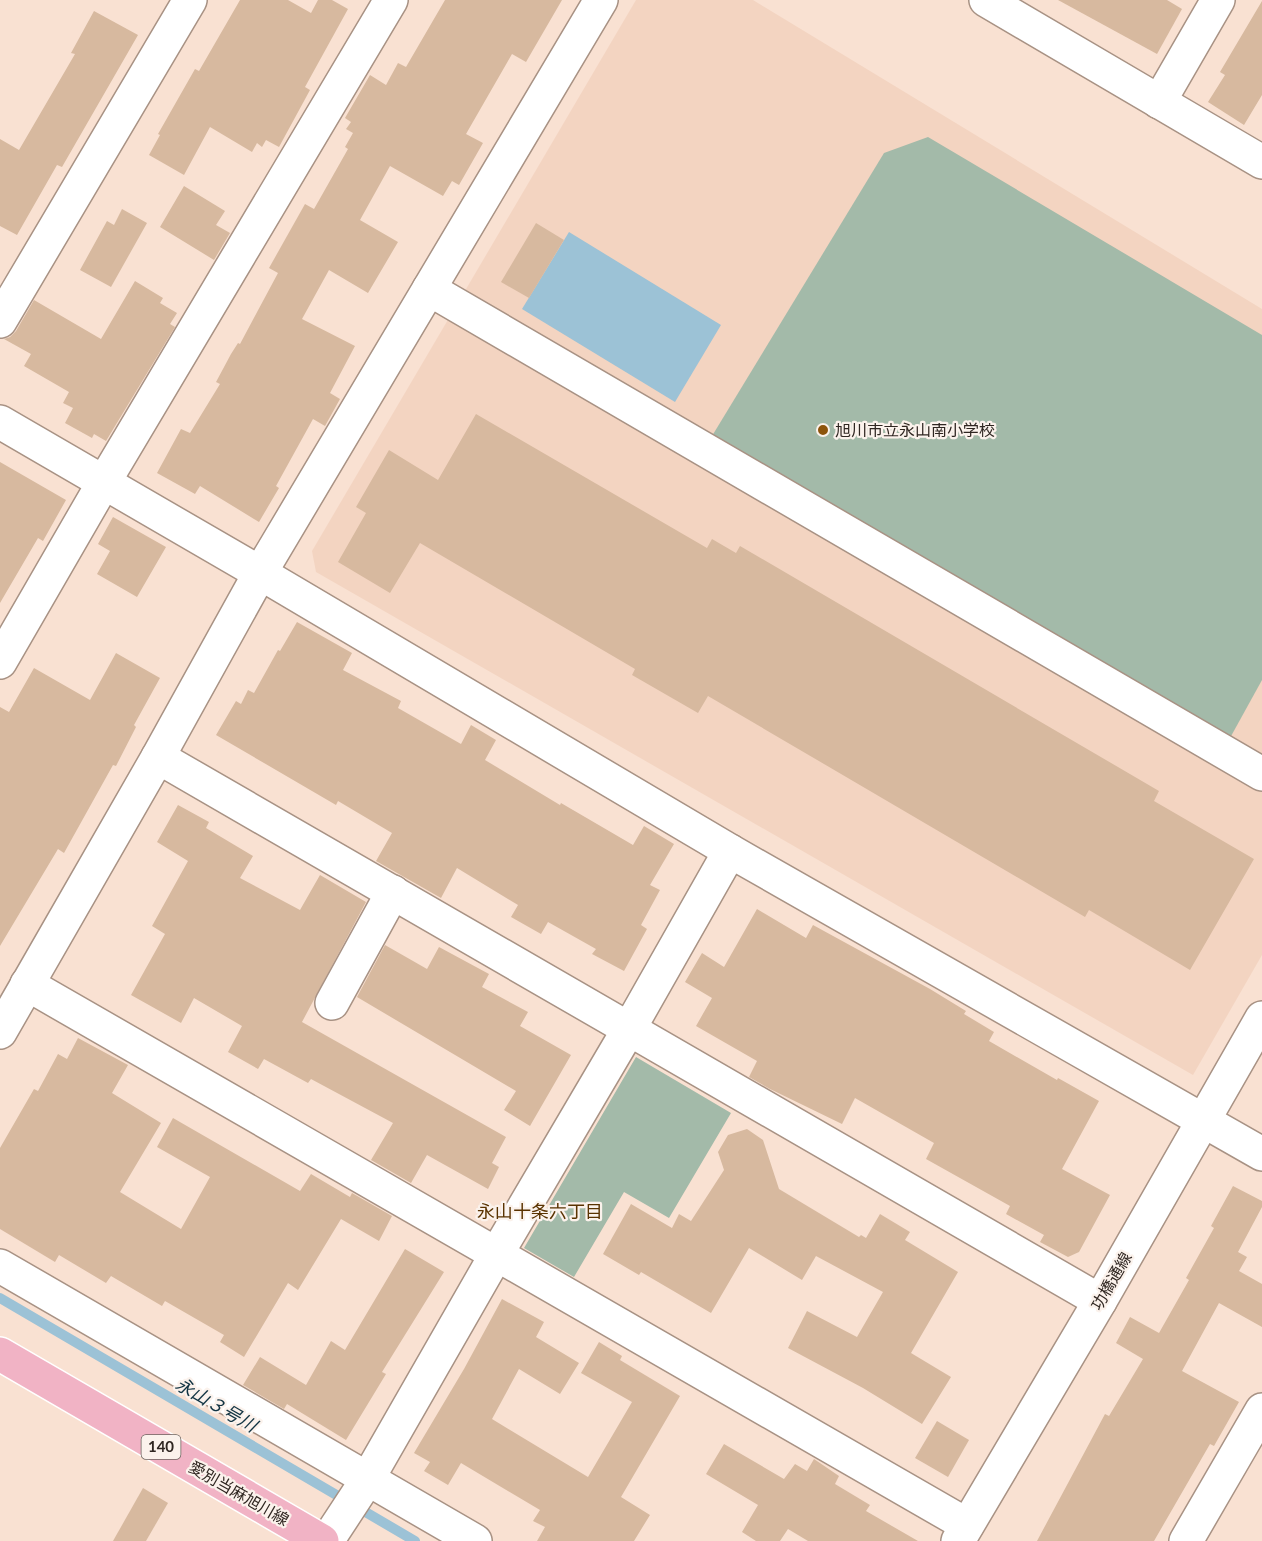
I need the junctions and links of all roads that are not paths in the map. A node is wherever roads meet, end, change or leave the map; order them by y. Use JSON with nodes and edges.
{"nodes":[{"id":1,"x":190,"y":0,"type":"edge"},
{"id":2,"x":391,"y":0,"type":"edge"},
{"id":3,"x":601,"y":0,"type":"edge"},
{"id":4,"x":986,"y":0,"type":"edge"},
{"id":5,"x":1218,"y":0,"type":"edge"},
{"id":6,"x":1159,"y":102,"type":"junction"},
{"id":7,"x":1262,"y":162,"type":"edge"},
{"id":8,"x":429,"y":289,"type":"junction"},
{"id":9,"x":0,"y":321,"type":"edge"},
{"id":10,"x":0,"y":422,"type":"edge"},
{"id":11,"x":104,"y":482,"type":"junction"},
{"id":12,"x":260,"y":573,"type":"junction"},
{"id":13,"x":0,"y":662,"type":"edge"},
{"id":14,"x":158,"y":757,"type":"junction"},
{"id":15,"x":1262,"y":774,"type":"edge"},
{"id":16,"x":730,"y":851,"type":"junction"},
{"id":17,"x":393,"y":892,"type":"junction"},
{"id":18,"x":27,"y":984,"type":"junction"},
{"id":19,"x":332,"y":1004,"type":"dead end"},
{"id":20,"x":1262,"y":1018,"type":"edge"},
{"id":21,"x":629,"y":1029,"type":"junction"},
{"id":22,"x":0,"y":1032,"type":"edge"},
{"id":23,"x":1203,"y":1120,"type":"junction"},
{"id":24,"x":1262,"y":1154,"type":"edge"},
{"id":25,"x":496,"y":1255,"type":"junction"},
{"id":26,"x":0,"y":1266,"type":"edge"},
{"id":27,"x":1100,"y":1301,"type":"junction"},
{"id":28,"x":0,"y":1353,"type":"edge"},
{"id":29,"x":1262,"y":1410,"type":"edge"},
{"id":30,"x":363,"y":1485,"type":"junction"},
{"id":31,"x":962,"y":1533,"type":"edge"},
{"id":32,"x":329,"y":1535,"type":"edge"},
{"id":33,"x":475,"y":1541,"type":"edge"},
{"id":34,"x":1186,"y":1541,"type":"edge"}],
"edges":[{"from":1,"to":9,"type":"street"},
{"from":2,"to":11,"type":"street"},
{"from":3,"to":8,"type":"street"},
{"from":4,"to":6,"type":"street"},
{"from":5,"to":6,"type":"street"},
{"from":6,"to":7,"type":"street"},
{"from":8,"to":12,"type":"street"},
{"from":8,"to":15,"type":"street"},
{"from":10,"to":11,"type":"street"},
{"from":11,"to":12,"type":"street"},
{"from":11,"to":13,"type":"street"},
{"from":12,"to":14,"type":"street"},
{"from":12,"to":16,"type":"street"},
{"from":14,"to":17,"type":"street"},
{"from":14,"to":18,"type":"street"},
{"from":16,"to":21,"type":"street"},
{"from":16,"to":23,"type":"street"},
{"from":17,"to":19,"type":"street"},
{"from":17,"to":21,"type":"street"},
{"from":18,"to":22,"type":"street"},
{"from":18,"to":25,"type":"street"},
{"from":20,"to":23,"type":"street","name":"功橋通線"},
{"from":21,"to":25,"type":"street"},
{"from":21,"to":27,"type":"street"},
{"from":23,"to":24,"type":"street"},
{"from":23,"to":27,"type":"street","name":"功橋通線"},
{"from":25,"to":30,"type":"street"},
{"from":25,"to":31,"type":"street"},
{"from":26,"to":30,"type":"street"},
{"from":27,"to":31,"type":"street","name":"功橋通線"},
{"from":28,"to":32,"type":"main road","name":"愛別当麻旭川線","number":"140"},
{"from":29,"to":34,"type":"street"},
{"from":30,"to":32,"type":"street"},
{"from":30,"to":33,"type":"street"}]}
